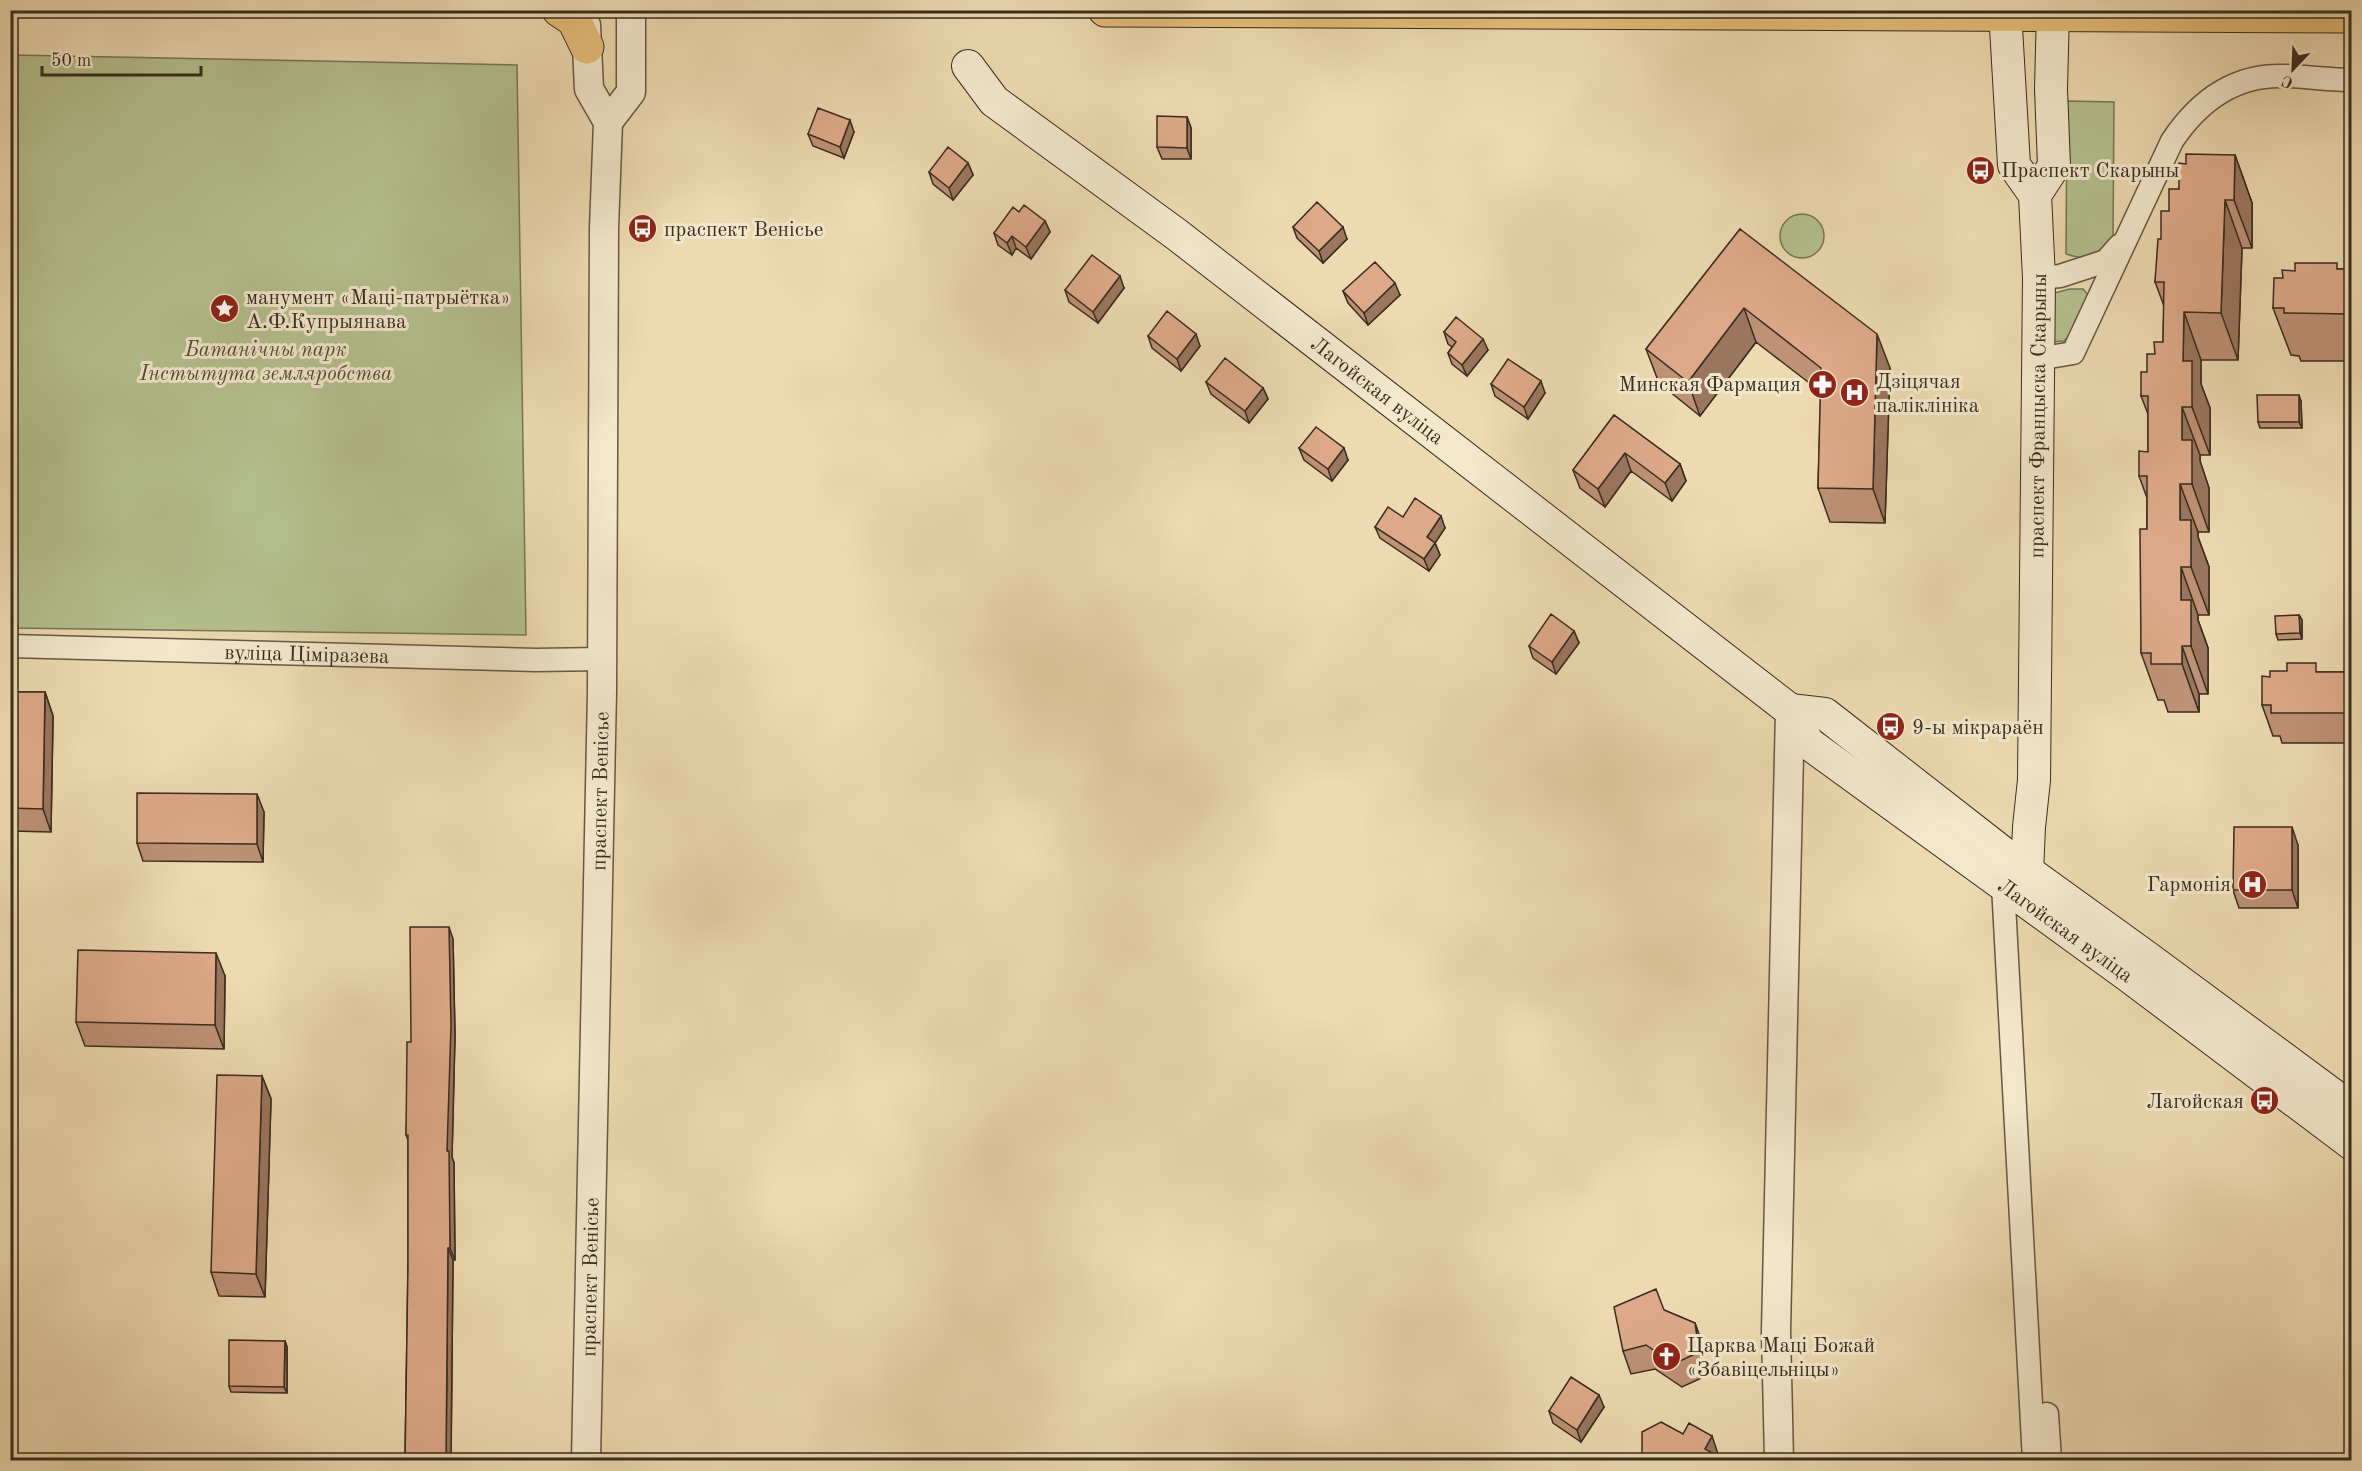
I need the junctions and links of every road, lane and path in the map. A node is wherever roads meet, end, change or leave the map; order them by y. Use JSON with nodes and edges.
{"nodes":[{"id":1,"x":559,"y":10,"type":"edge"},
{"id":2,"x":586,"y":10,"type":"edge"},
{"id":3,"x":631,"y":10,"type":"edge"},
{"id":4,"x":1105,"y":10,"type":"edge"},
{"id":5,"x":2005,"y":13,"type":"edge"},
{"id":6,"x":2053,"y":13,"type":"edge"},
{"id":7,"x":2352,"y":16,"type":"edge"},
{"id":8,"x":587,"y":47,"type":"junction"},
{"id":9,"x":968,"y":66,"type":"dead end"},
{"id":10,"x":2352,"y":80,"type":"edge"},
{"id":11,"x":608,"y":123,"type":"junction"},
{"id":12,"x":2035,"y":195,"type":"junction"},
{"id":13,"x":2124,"y":241,"type":"junction"},
{"id":14,"x":2039,"y":278,"type":"junction"},
{"id":15,"x":2038,"y":359,"type":"junction"},
{"id":16,"x":10,"y":646,"type":"edge"},
{"id":17,"x":603,"y":659,"type":"junction"},
{"id":18,"x":1790,"y":710,"type":"junction"},
{"id":19,"x":2015,"y":879,"type":"junction"},
{"id":20,"x":2352,"y":1109,"type":"edge"},
{"id":21,"x":2352,"y":1144,"type":"edge"},
{"id":22,"x":586,"y":1461,"type":"edge"},
{"id":23,"x":1779,"y":1461,"type":"edge"},
{"id":24,"x":2034,"y":1461,"type":"edge"},
{"id":25,"x":2050,"y":1461,"type":"edge"}],
"edges":[{"from":1,"to":8,"type":"main road"},
{"from":2,"to":8,"type":"street"},
{"from":3,"to":11,"type":"street"},
{"from":4,"to":5,"type":"main road"},
{"from":5,"to":6,"type":"main road"},
{"from":5,"to":12,"type":"main road"},
{"from":6,"to":7,"type":"main road"},
{"from":6,"to":12,"type":"main road"},
{"from":8,"to":11,"type":"street"},
{"from":9,"to":18,"type":"main road","name":"Лагойская вуліца"},
{"from":10,"to":13,"type":"street"},
{"from":11,"to":17,"type":"street","name":"праспект Венісье"},
{"from":12,"to":14,"type":"main road","name":"праспект Францыска Скарыны"},
{"from":13,"to":14,"type":"street"},
{"from":13,"to":15,"type":"street"},
{"from":14,"to":15,"type":"main road","name":"праспект Францыска Скарыны"},
{"from":15,"to":19,"type":"main road","name":"праспект Францыска Скарыны"},
{"from":16,"to":17,"type":"street","name":"вуліца Ціміразева"},
{"from":17,"to":22,"type":"street","name":"праспект Венісье"},
{"from":18,"to":19,"type":"main road","name":"Лагойская вуліца"},
{"from":18,"to":23,"type":"street"},
{"from":19,"to":20,"type":"main road","name":"Лагойская вуліца"},
{"from":19,"to":21,"type":"main road","name":"Лагойская вуліца"},
{"from":19,"to":24,"type":"street"},
{"from":19,"to":25,"type":"street"}]}
